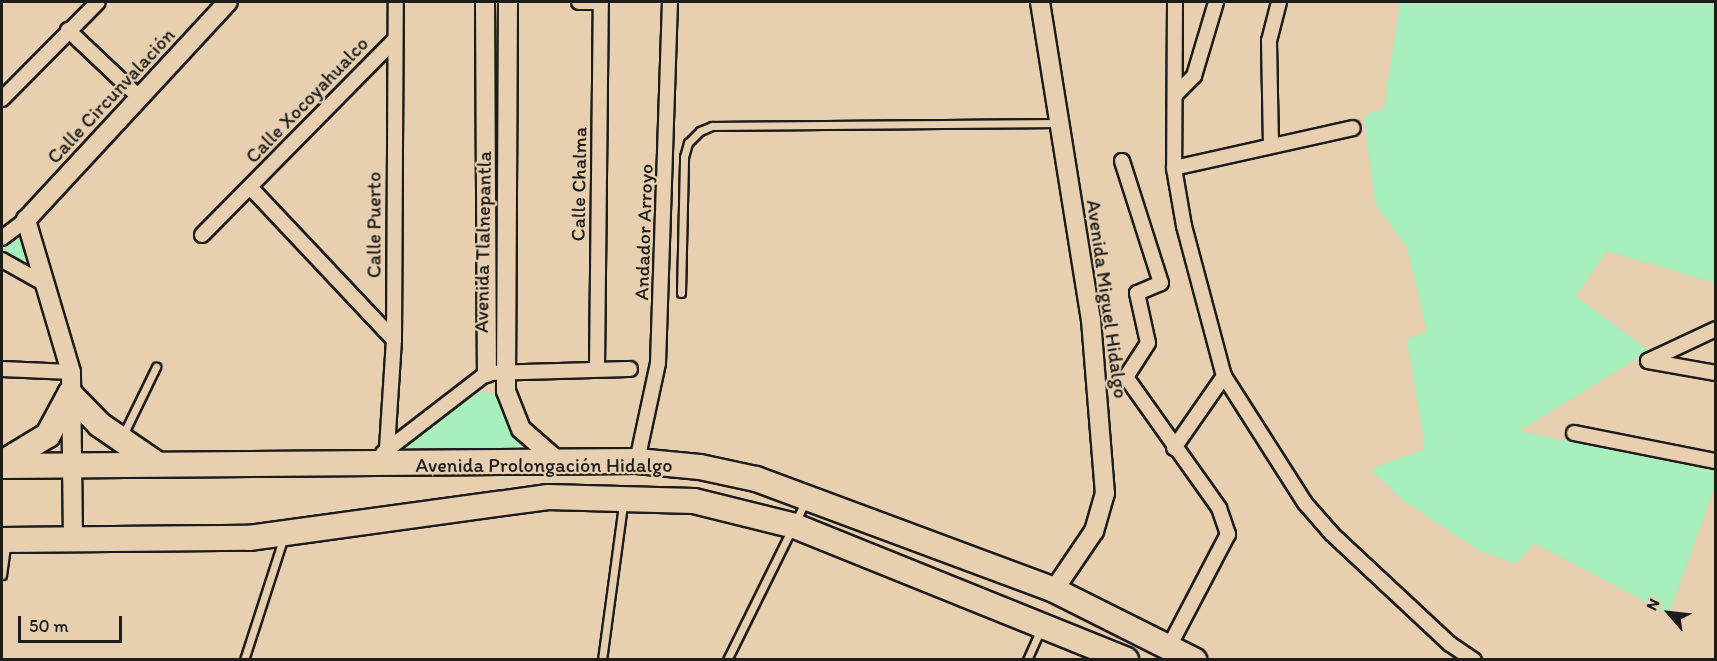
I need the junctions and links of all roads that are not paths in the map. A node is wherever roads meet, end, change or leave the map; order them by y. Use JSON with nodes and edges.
{"nodes":[{"id":1,"x":98,"y":2,"type":"edge"},
{"id":2,"x":228,"y":2,"type":"edge"},
{"id":3,"x":396,"y":2,"type":"edge"},
{"id":4,"x":486,"y":2,"type":"edge"},
{"id":5,"x":508,"y":2,"type":"edge"},
{"id":6,"x":579,"y":2,"type":"edge"},
{"id":7,"x":601,"y":2,"type":"edge"},
{"id":8,"x":670,"y":2,"type":"edge"},
{"id":9,"x":1040,"y":2,"type":"edge"},
{"id":10,"x":1175,"y":2,"type":"edge"},
{"id":11,"x":1216,"y":2,"type":"edge"},
{"id":12,"x":1279,"y":2,"type":"edge"},
{"id":13,"x":68,"y":30,"type":"junction"},
{"id":14,"x":393,"y":41,"type":"junction"},
{"id":15,"x":1174,"y":95,"type":"junction"},
{"id":16,"x":140,"y":98,"type":"junction"},
{"id":17,"x":2,"y":99,"type":"edge"},
{"id":18,"x":1057,"y":123,"type":"junction"},
{"id":19,"x":1353,"y":128,"type":"dead end"},
{"id":20,"x":1271,"y":146,"type":"junction"},
{"id":21,"x":1122,"y":161,"type":"dead end"},
{"id":22,"x":1174,"y":168,"type":"junction"},
{"id":23,"x":250,"y":187,"type":"junction"},
{"id":24,"x":26,"y":220,"type":"junction"},
{"id":25,"x":202,"y":235,"type":"dead end"},
{"id":26,"x":2,"y":238,"type":"edge"},
{"id":27,"x":2,"y":260,"type":"edge"},
{"id":28,"x":43,"y":283,"type":"junction"},
{"id":29,"x":681,"y":293,"type":"dead end"},
{"id":30,"x":1716,"y":328,"type":"edge"},
{"id":31,"x":394,"y":340,"type":"junction"},
{"id":32,"x":156,"y":367,"type":"dead end"},
{"id":33,"x":597,"y":368,"type":"junction"},
{"id":34,"x":2,"y":369,"type":"edge"},
{"id":35,"x":630,"y":369,"type":"dead end"},
{"id":36,"x":496,"y":372,"type":"junction"},
{"id":37,"x":1716,"y":373,"type":"edge"},
{"id":38,"x":1224,"y":376,"type":"junction"},
{"id":39,"x":71,"y":383,"type":"junction"},
{"id":40,"x":1574,"y":433,"type":"dead end"},
{"id":41,"x":120,"y":440,"type":"junction"},
{"id":42,"x":1174,"y":448,"type":"junction"},
{"id":43,"x":380,"y":457,"type":"junction"},
{"id":44,"x":637,"y":461,"type":"junction"},
{"id":45,"x":1716,"y":461,"type":"edge"},
{"id":46,"x":559,"y":462,"type":"junction"},
{"id":47,"x":157,"y":464,"type":"junction"},
{"id":48,"x":2,"y":465,"type":"edge"},
{"id":49,"x":73,"y":465,"type":"junction"},
{"id":50,"x":625,"y":496,"type":"junction"},
{"id":51,"x":807,"y":497,"type":"junction"},
{"id":52,"x":795,"y":526,"type":"junction"},
{"id":53,"x":284,"y":535,"type":"junction"},
{"id":54,"x":73,"y":539,"type":"junction"},
{"id":55,"x":4,"y":540,"type":"edge"},
{"id":56,"x":2,"y":575,"type":"edge"},
{"id":57,"x":1054,"y":590,"type":"junction"},
{"id":58,"x":999,"y":605,"type":"junction"},
{"id":59,"x":1043,"y":623,"type":"junction"},
{"id":60,"x":1169,"y":647,"type":"junction"},
{"id":61,"x":1122,"y":657,"type":"edge"},
{"id":62,"x":244,"y":660,"type":"edge"},
{"id":63,"x":602,"y":660,"type":"edge"},
{"id":64,"x":727,"y":660,"type":"edge"},
{"id":65,"x":1028,"y":660,"type":"edge"},
{"id":66,"x":1194,"y":660,"type":"edge"},
{"id":67,"x":1474,"y":660,"type":"edge"}],
"edges":[{"from":1,"to":13,"type":"street"},
{"from":2,"to":16,"type":"street","name":"Calle Circunvalación"},
{"from":3,"to":14,"type":"street","name":"Calle Puerto"},
{"from":4,"to":36,"type":"street","name":"Avenida Tlalnepantla"},
{"from":5,"to":36,"type":"street","name":"Avenida Tlalnepantla"},
{"from":6,"to":7,"type":"street"},
{"from":7,"to":33,"type":"street","name":"Calle Chalma"},
{"from":8,"to":44,"type":"street","name":"Andador Arroyo"},
{"from":9,"to":18,"type":"street","name":"Avenida Miguel Hidalgo"},
{"from":10,"to":15,"type":"street"},
{"from":11,"to":15,"type":"street"},
{"from":12,"to":20,"type":"street"},
{"from":13,"to":16,"type":"street"},
{"from":13,"to":17,"type":"street"},
{"from":14,"to":23,"type":"street","name":"Calle Xocoyahualco"},
{"from":14,"to":31,"type":"street","name":"Calle Puerto"},
{"from":15,"to":22,"type":"street"},
{"from":16,"to":24,"type":"street","name":"Calle Circunvalación"},
{"from":18,"to":29,"type":"lane"},
{"from":18,"to":57,"type":"street","name":"Avenida Miguel Hidalgo"},
{"from":19,"to":20,"type":"street"},
{"from":20,"to":22,"type":"street"},
{"from":21,"to":42,"type":"street"},
{"from":22,"to":38,"type":"street"},
{"from":23,"to":25,"type":"street","name":"Calle Xocoyahualco"},
{"from":23,"to":31,"type":"street"},
{"from":24,"to":26,"type":"street","name":"Calle Circunvalación"},
{"from":24,"to":28,"type":"street"},
{"from":27,"to":28,"type":"street"},
{"from":28,"to":39,"type":"street"},
{"from":30,"to":37,"type":"street"},
{"from":31,"to":43,"type":"street","name":"Calle Puerto"},
{"from":32,"to":41,"type":"lane"},
{"from":33,"to":35,"type":"street"},
{"from":33,"to":36,"type":"street"},
{"from":34,"to":39,"type":"street"},
{"from":36,"to":43,"type":"street"},
{"from":36,"to":46,"type":"street","name":"Avenida Tlalnepantla"},
{"from":38,"to":42,"type":"street"},
{"from":38,"to":67,"type":"street"},
{"from":39,"to":41,"type":"highway"},
{"from":39,"to":48,"type":"highway"},
{"from":39,"to":49,"type":"street"},
{"from":40,"to":45,"type":"street"},
{"from":41,"to":47,"type":"highway"},
{"from":42,"to":60,"type":"street"},
{"from":43,"to":46,"type":"highway","name":"Avenida Prolongación Hidalgo"},
{"from":43,"to":47,"type":"highway","name":"Avenida Prolongación Hidalgo"},
{"from":44,"to":46,"type":"highway","name":"Avenida Prolongación Hidalgo"},
{"from":44,"to":51,"type":"highway","name":"Avenida Prolongación Hidalgo"},
{"from":47,"to":49,"type":"highway","name":"Avenida Prolongación Hidalgo"},
{"from":48,"to":49,"type":"highway","name":"Avenida Prolongación Hidalgo"},
{"from":49,"to":54,"type":"street"},
{"from":50,"to":52,"type":"highway","name":"Avenida Prolongación Hidalgo"},
{"from":50,"to":53,"type":"highway","name":"Avenida Prolongación Hidalgo"},
{"from":50,"to":63,"type":"lane"},
{"from":51,"to":52,"type":"lane"},
{"from":51,"to":57,"type":"highway","name":"Avenida Prolongación Hidalgo"},
{"from":52,"to":58,"type":"highway","name":"Avenida Prolongación Hidalgo"},
{"from":52,"to":64,"type":"lane"},
{"from":53,"to":54,"type":"highway","name":"Avenida Prolongación Hidalgo"},
{"from":53,"to":62,"type":"lane"},
{"from":54,"to":55,"type":"highway","name":"Avenida Prolongación Hidalgo"},
{"from":55,"to":56,"type":"lane"},
{"from":57,"to":58,"type":"highway"},
{"from":57,"to":60,"type":"highway","name":"Avenida Prolongación Hidalgo"},
{"from":57,"to":61,"type":"highway"},
{"from":58,"to":59,"type":"highway","name":"Avenida Prolongación Hidalgo"},
{"from":59,"to":61,"type":"highway","name":"Avenida Prolongación Hidalgo"},
{"from":59,"to":65,"type":"lane"},
{"from":60,"to":66,"type":"highway","name":"Avenida Prolongación Hidalgo"}]}
